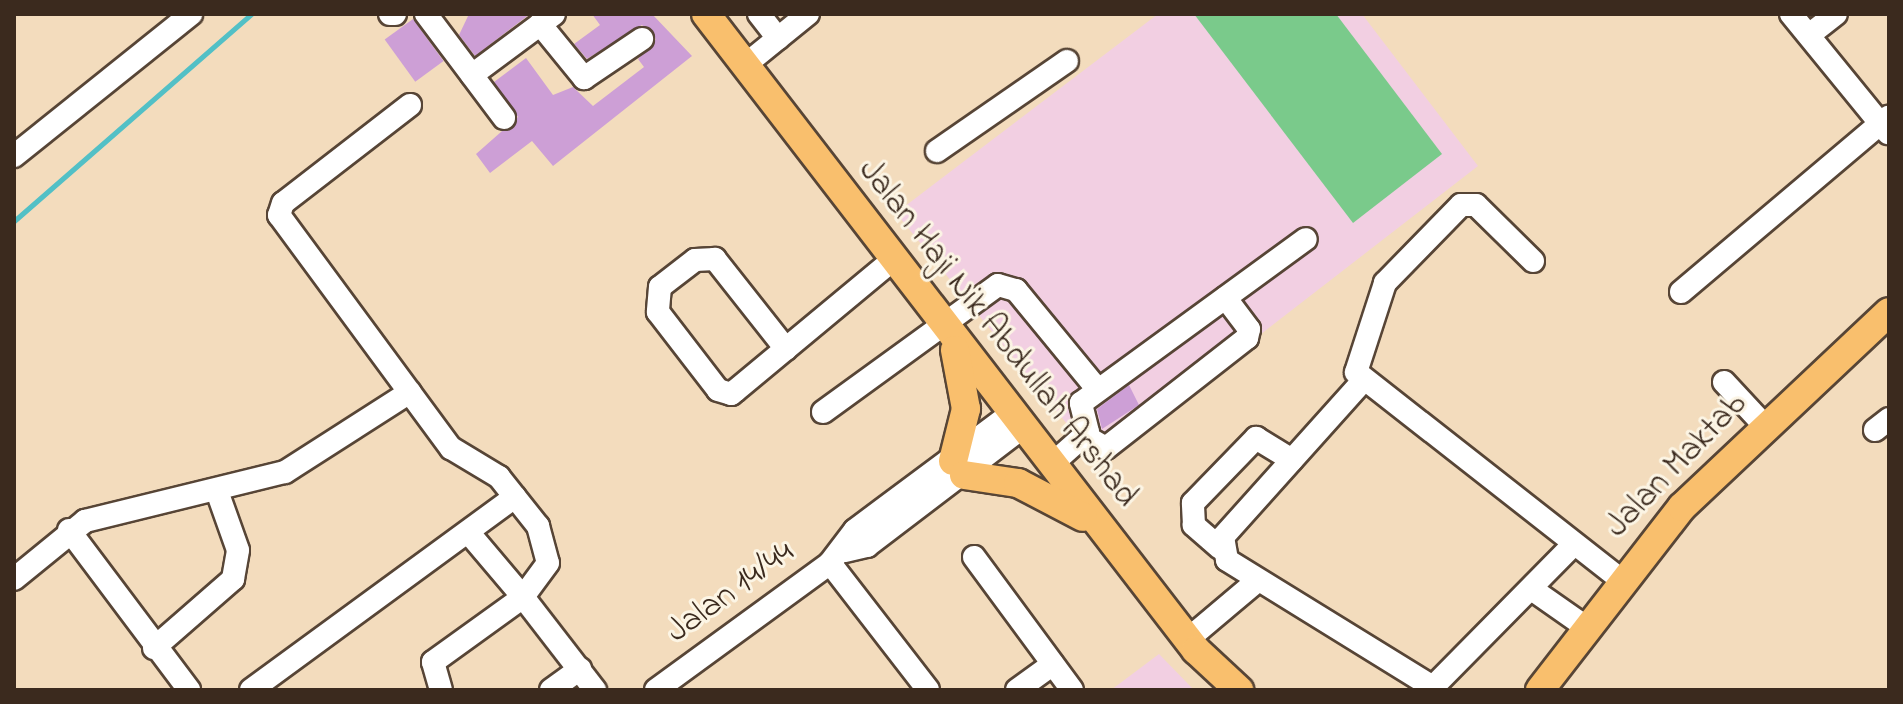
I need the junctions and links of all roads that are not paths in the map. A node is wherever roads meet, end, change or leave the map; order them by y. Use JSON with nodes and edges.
{"nodes":[{"id":1,"x":191,"y":14,"type":"edge"},
{"id":2,"x":426,"y":14,"type":"edge"},
{"id":3,"x":706,"y":14,"type":"edge"},
{"id":4,"x":759,"y":14,"type":"edge"},
{"id":5,"x":808,"y":14,"type":"edge"},
{"id":6,"x":1791,"y":14,"type":"edge"},
{"id":7,"x":1836,"y":14,"type":"edge"},
{"id":8,"x":547,"y":19,"type":"edge"},
{"id":9,"x":1809,"y":35,"type":"junction"},
{"id":10,"x":778,"y":38,"type":"junction"},
{"id":11,"x":642,"y":39,"type":"dead end"},
{"id":12,"x":1067,"y":61,"type":"dead end"},
{"id":13,"x":745,"y":65,"type":"junction"},
{"id":14,"x":472,"y":75,"type":"junction"},
{"id":15,"x":410,"y":105,"type":"dead end"},
{"id":16,"x":504,"y":118,"type":"dead end"},
{"id":17,"x":1887,"y":125,"type":"edge"},
{"id":18,"x":937,"y":151,"type":"dead end"},
{"id":19,"x":14,"y":156,"type":"edge"},
{"id":20,"x":1306,"y":239,"type":"dead end"},
{"id":21,"x":894,"y":259,"type":"junction"},
{"id":22,"x":1533,"y":261,"type":"dead end"},
{"id":23,"x":1681,"y":292,"type":"dead end"},
{"id":24,"x":1226,"y":298,"type":"junction"},
{"id":25,"x":1887,"y":318,"type":"edge"},
{"id":26,"x":941,"y":325,"type":"junction"},
{"id":27,"x":786,"y":349,"type":"junction"},
{"id":28,"x":1724,"y":382,"type":"dead end"},
{"id":29,"x":1361,"y":383,"type":"junction"},
{"id":30,"x":1098,"y":390,"type":"junction"},
{"id":31,"x":410,"y":392,"type":"junction"},
{"id":32,"x":823,"y":412,"type":"dead end"},
{"id":33,"x":1017,"y":420,"type":"junction"},
{"id":34,"x":1764,"y":425,"type":"junction"},
{"id":35,"x":1085,"y":436,"type":"junction"},
{"id":36,"x":1292,"y":460,"type":"junction"},
{"id":37,"x":1052,"y":464,"type":"junction"},
{"id":38,"x":958,"y":468,"type":"junction"},
{"id":39,"x":217,"y":491,"type":"junction"},
{"id":40,"x":515,"y":497,"type":"junction"},
{"id":41,"x":69,"y":530,"type":"junction"},
{"id":42,"x":468,"y":532,"type":"junction"},
{"id":43,"x":1573,"y":545,"type":"junction"},
{"id":44,"x":1220,"y":548,"type":"junction"},
{"id":45,"x":1121,"y":554,"type":"junction"},
{"id":46,"x":838,"y":557,"type":"junction"},
{"id":47,"x":974,"y":557,"type":"dead end"},
{"id":48,"x":14,"y":579,"type":"edge"},
{"id":49,"x":1620,"y":579,"type":"junction"},
{"id":50,"x":1257,"y":581,"type":"junction"},
{"id":51,"x":1533,"y":590,"type":"junction"},
{"id":52,"x":523,"y":597,"type":"junction"},
{"id":53,"x":1583,"y":625,"type":"junction"},
{"id":54,"x":1187,"y":640,"type":"junction"},
{"id":55,"x":154,"y":648,"type":"junction"},
{"id":56,"x":1053,"y":664,"type":"junction"},
{"id":57,"x":580,"y":669,"type":"junction"},
{"id":58,"x":189,"y":690,"type":"edge"},
{"id":59,"x":251,"y":690,"type":"edge"},
{"id":60,"x":440,"y":690,"type":"edge"},
{"id":61,"x":551,"y":690,"type":"edge"},
{"id":62,"x":595,"y":690,"type":"edge"},
{"id":63,"x":656,"y":690,"type":"edge"},
{"id":64,"x":928,"y":690,"type":"edge"},
{"id":65,"x":1017,"y":690,"type":"edge"},
{"id":66,"x":1072,"y":690,"type":"edge"},
{"id":67,"x":1239,"y":690,"type":"edge"},
{"id":68,"x":1537,"y":690,"type":"edge"}],
"edges":[{"from":1,"to":19,"type":"street"},
{"from":2,"to":14,"type":"street"},
{"from":3,"to":13,"type":"main road","name":"Jalan Haji Nik Abdullah Arshad"},
{"from":4,"to":10,"type":"street"},
{"from":5,"to":10,"type":"street"},
{"from":6,"to":9,"type":"street"},
{"from":7,"to":9,"type":"street"},
{"from":8,"to":11,"type":"street"},
{"from":8,"to":14,"type":"street"},
{"from":9,"to":17,"type":"street"},
{"from":10,"to":13,"type":"street"},
{"from":12,"to":18,"type":"street"},
{"from":13,"to":21,"type":"main road","name":"Jalan Haji Nik Abdullah Arshad"},
{"from":14,"to":16,"type":"street"},
{"from":15,"to":31,"type":"street"},
{"from":17,"to":23,"type":"street"},
{"from":20,"to":24,"type":"street"},
{"from":21,"to":26,"type":"main road","name":"Jalan Haji Nik Abdullah Arshad"},
{"from":21,"to":27,"type":"street"},
{"from":22,"to":29,"type":"street"},
{"from":24,"to":30,"type":"street"},
{"from":24,"to":35,"type":"street"},
{"from":25,"to":34,"type":"main road","name":"Jalan Maktab"},
{"from":26,"to":30,"type":"street"},
{"from":26,"to":32,"type":"street"},
{"from":26,"to":33,"type":"main road","name":"Jalan Haji Nik Abdullah Arshad"},
{"from":26,"to":38,"type":"main road"},
{"from":27,"to":27,"type":"street"},
{"from":28,"to":34,"type":"street"},
{"from":29,"to":36,"type":"street"},
{"from":29,"to":43,"type":"street"},
{"from":30,"to":35,"type":"street"},
{"from":31,"to":39,"type":"street"},
{"from":31,"to":40,"type":"street"},
{"from":33,"to":37,"type":"main road","name":"Jalan Haji Nik Abdullah Arshad"},
{"from":33,"to":38,"type":"street","name":"Jalan 14/44"},
{"from":34,"to":49,"type":"main road","name":"Jalan Maktab"},
{"from":35,"to":37,"type":"street"},
{"from":36,"to":44,"type":"street"},
{"from":36,"to":44,"type":"street"},
{"from":37,"to":45,"type":"main road","name":"Jalan Haji Nik Abdullah Arshad"},
{"from":38,"to":45,"type":"main road"},
{"from":38,"to":46,"type":"street","name":"Jalan 14/44"},
{"from":39,"to":41,"type":"street"},
{"from":39,"to":55,"type":"street"},
{"from":40,"to":42,"type":"street"},
{"from":40,"to":52,"type":"street"},
{"from":41,"to":48,"type":"street"},
{"from":41,"to":55,"type":"street"},
{"from":42,"to":52,"type":"street"},
{"from":42,"to":59,"type":"street"},
{"from":43,"to":49,"type":"street"},
{"from":43,"to":51,"type":"street"},
{"from":44,"to":50,"type":"street"},
{"from":45,"to":54,"type":"main road","name":"Jalan Haji Nik Abdullah Arshad"},
{"from":46,"to":63,"type":"street","name":"Jalan 14/44"},
{"from":46,"to":64,"type":"street"},
{"from":47,"to":56,"type":"street"},
{"from":49,"to":53,"type":"main road","name":"Jalan Maktab"},
{"from":50,"to":51,"type":"street"},
{"from":50,"to":54,"type":"street"},
{"from":51,"to":53,"type":"street"},
{"from":52,"to":57,"type":"street"},
{"from":52,"to":60,"type":"street"},
{"from":53,"to":68,"type":"main road","name":"Jalan Maktab"},
{"from":54,"to":67,"type":"main road","name":"Jalan Haji Nik Abdullah Arshad"},
{"from":55,"to":58,"type":"street"},
{"from":56,"to":65,"type":"street"},
{"from":56,"to":66,"type":"street"},
{"from":57,"to":61,"type":"street"},
{"from":57,"to":62,"type":"street"}]}
